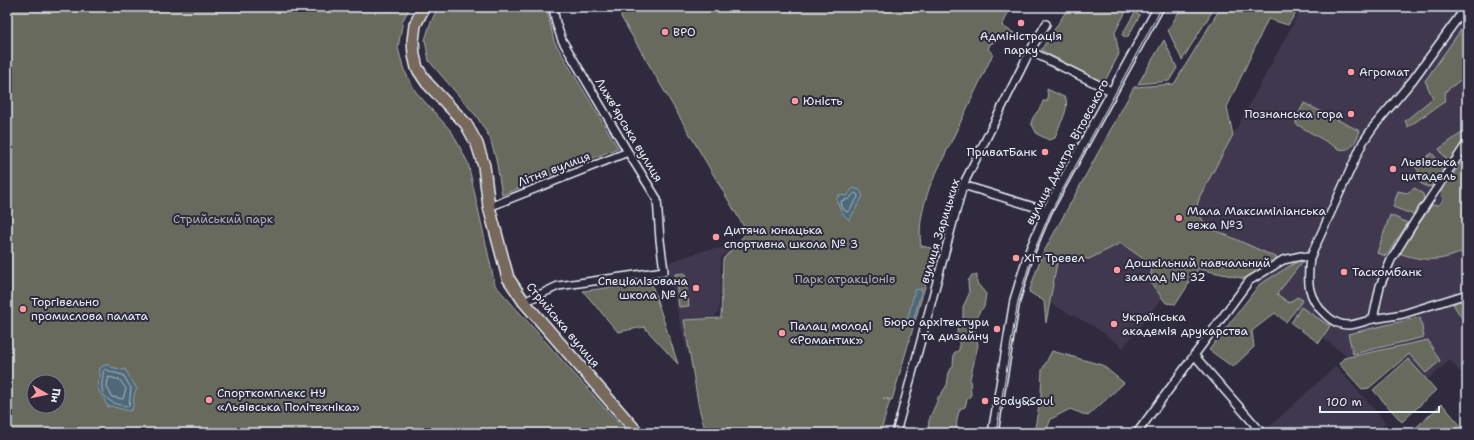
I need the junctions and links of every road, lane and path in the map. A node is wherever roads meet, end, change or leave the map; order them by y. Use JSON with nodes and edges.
{"nodes":[{"id":1,"x":424,"y":7,"type":"edge"},
{"id":2,"x":553,"y":7,"type":"edge"},
{"id":3,"x":1159,"y":7,"type":"edge"},
{"id":4,"x":1466,"y":7,"type":"edge"},
{"id":5,"x":1046,"y":24,"type":"dead end"},
{"id":6,"x":1030,"y":51,"type":"junction"},
{"id":7,"x":1113,"y":92,"type":"junction"},
{"id":8,"x":1467,"y":143,"type":"edge"},
{"id":9,"x":628,"y":152,"type":"junction"},
{"id":10,"x":963,"y":185,"type":"junction"},
{"id":11,"x":489,"y":207,"type":"junction"},
{"id":12,"x":1047,"y":211,"type":"junction"},
{"id":13,"x":1310,"y":258,"type":"junction"},
{"id":14,"x":1467,"y":294,"type":"edge"},
{"id":15,"x":524,"y":302,"type":"junction"},
{"id":16,"x":1373,"y":319,"type":"junction"},
{"id":17,"x":1194,"y":355,"type":"junction"},
{"id":18,"x":638,"y":433,"type":"edge"},
{"id":19,"x":896,"y":433,"type":"edge"},
{"id":20,"x":993,"y":433,"type":"edge"},
{"id":21,"x":1137,"y":433,"type":"edge"},
{"id":22,"x":1262,"y":433,"type":"edge"}],
"edges":[{"from":1,"to":11,"type":"main road","name":"Стрийська вулиця"},
{"from":2,"to":9,"type":"street","name":"Лижвʼярська вулиця"},
{"from":3,"to":7,"type":"main road","name":"вулиця Дмитра Вітовського"},
{"from":4,"to":13,"type":"street"},
{"from":5,"to":6,"type":"street","name":"вулиця Зарицьких"},
{"from":6,"to":7,"type":"street"},
{"from":6,"to":10,"type":"street","name":"вулиця Зарицьких"},
{"from":7,"to":12,"type":"main road","name":"вулиця Дмитра Вітовського"},
{"from":8,"to":16,"type":"street"},
{"from":9,"to":11,"type":"street","name":"Літня вулиця"},
{"from":9,"to":15,"type":"street","name":"Лижвʼярська вулиця"},
{"from":10,"to":12,"type":"street"},
{"from":10,"to":19,"type":"street","name":"вулиця Зарицьких"},
{"from":11,"to":15,"type":"main road","name":"Стрийська вулиця"},
{"from":12,"to":20,"type":"main road","name":"вулиця Дмитра Вітовського"},
{"from":13,"to":16,"type":"street"},
{"from":13,"to":17,"type":"street"},
{"from":14,"to":16,"type":"street"},
{"from":15,"to":18,"type":"main road","name":"Стрийська вулиця"},
{"from":17,"to":21,"type":"street"},
{"from":17,"to":22,"type":"street"}]}
